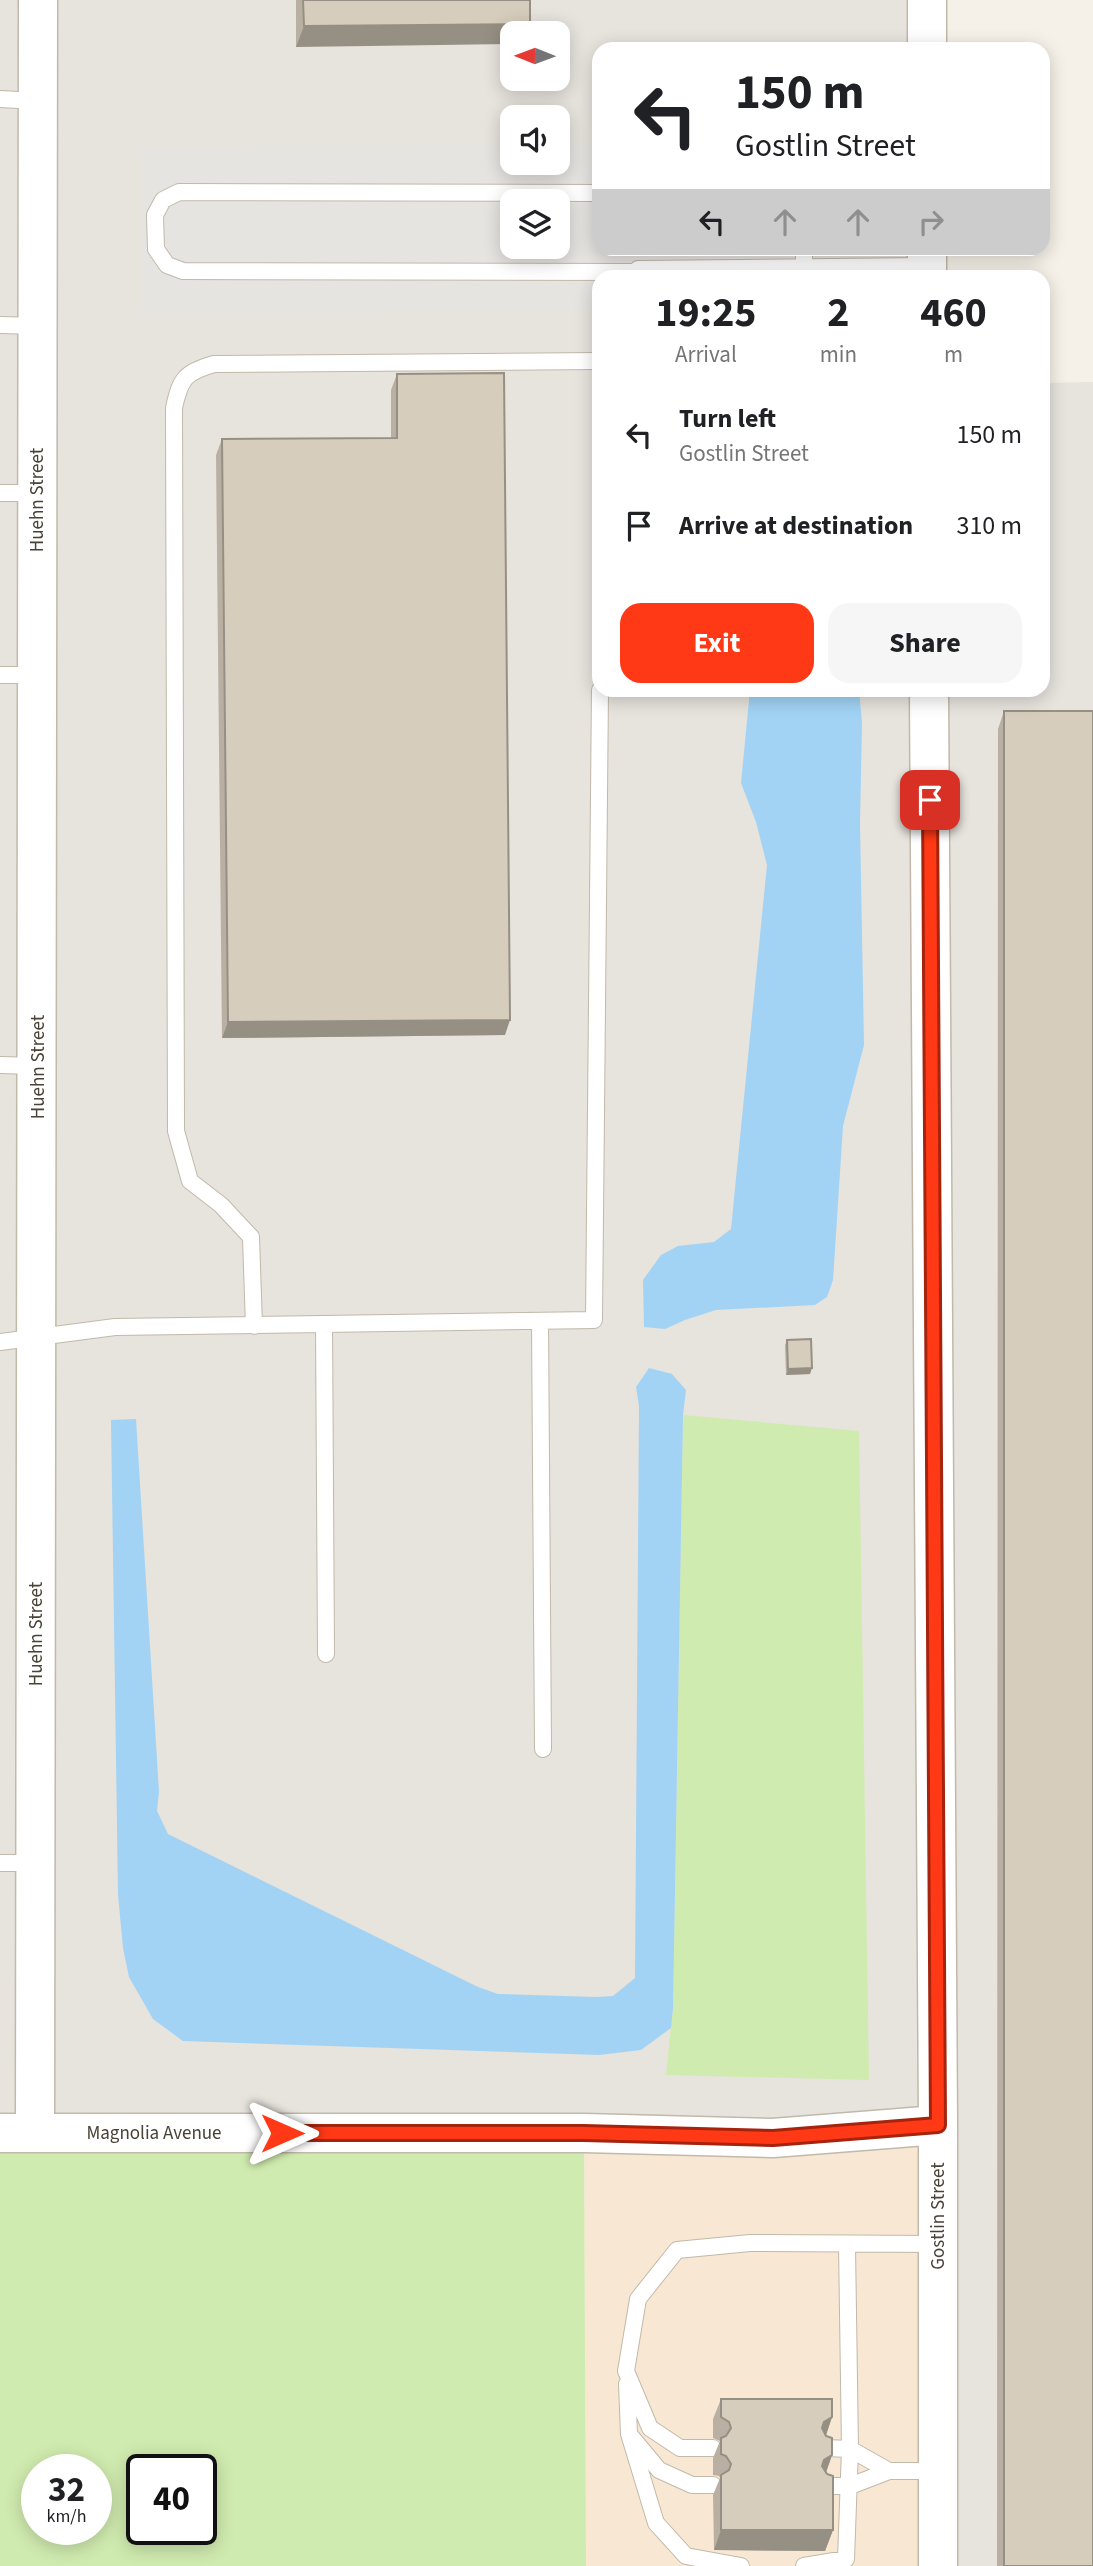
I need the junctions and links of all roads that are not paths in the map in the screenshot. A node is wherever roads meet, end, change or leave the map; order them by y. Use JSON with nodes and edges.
{"nodes":[{"id":1,"x":38,"y":0,"type":"edge"},
{"id":2,"x":927,"y":0,"type":"edge"},
{"id":3,"x":927,"y":42,"type":"edge"},
{"id":4,"x":0,"y":99,"type":"edge"},
{"id":5,"x":38,"y":101,"type":"junction"},
{"id":6,"x":592,"y":192,"type":"edge"},
{"id":7,"x":804,"y":256,"type":"edge"},
{"id":8,"x":927,"y":264,"type":"edge"},
{"id":9,"x":804,"y":267,"type":"junction"},
{"id":10,"x":637,"y":270,"type":"edge"},
{"id":11,"x":592,"y":274,"type":"edge"},
{"id":12,"x":0,"y":325,"type":"edge"},
{"id":13,"x":38,"y":326,"type":"junction"},
{"id":14,"x":592,"y":361,"type":"edge"},
{"id":15,"x":0,"y":493,"type":"edge"},
{"id":16,"x":37,"y":493,"type":"junction"},
{"id":17,"x":18,"y":675,"type":"edge"},
{"id":18,"x":600,"y":697,"type":"edge"},
{"id":19,"x":929,"y":697,"type":"edge"},
{"id":20,"x":0,"y":1065,"type":"edge"},
{"id":21,"x":38,"y":1066,"type":"junction"},
{"id":22,"x":540,"y":1321,"type":"junction"},
{"id":23,"x":324,"y":1324,"type":"junction"},
{"id":24,"x":254,"y":1326,"type":"junction"},
{"id":25,"x":18,"y":1340,"type":"edge"},
{"id":26,"x":326,"y":1654,"type":"dead end"},
{"id":27,"x":543,"y":1749,"type":"dead end"},
{"id":28,"x":18,"y":1863,"type":"edge"},
{"id":29,"x":938,"y":2125,"type":"junction"},
{"id":30,"x":17,"y":2133,"type":"edge"},
{"id":31,"x":938,"y":2244,"type":"junction"},
{"id":32,"x":847,"y":2245,"type":"junction"},
{"id":33,"x":626,"y":2371,"type":"junction"},
{"id":34,"x":629,"y":2434,"type":"junction"},
{"id":35,"x":713,"y":2448,"type":"dead end"},
{"id":36,"x":825,"y":2448,"type":"edge"},
{"id":37,"x":850,"y":2449,"type":"junction"},
{"id":38,"x":889,"y":2471,"type":"junction"},
{"id":39,"x":938,"y":2471,"type":"junction"},
{"id":40,"x":713,"y":2485,"type":"dead end"},
{"id":41,"x":825,"y":2486,"type":"edge"},
{"id":42,"x":850,"y":2486,"type":"junction"},
{"id":43,"x":741,"y":2566,"type":"edge"},
{"id":44,"x":804,"y":2566,"type":"edge"},
{"id":45,"x":938,"y":2566,"type":"edge"}],
"edges":[{"from":1,"to":5,"type":"street","name":"Huehn Street"},
{"from":2,"to":3,"type":"street"},
{"from":4,"to":5,"type":"lane"},
{"from":5,"to":13,"type":"street","name":"Huehn Street"},
{"from":6,"to":11,"type":"lane"},
{"from":7,"to":9,"type":"lane"},
{"from":8,"to":9,"type":"lane"},
{"from":9,"to":10,"type":"lane"},
{"from":12,"to":13,"type":"lane"},
{"from":13,"to":16,"type":"street","name":"Huehn Street"},
{"from":14,"to":24,"type":"lane"},
{"from":15,"to":16,"type":"lane"},
{"from":16,"to":17,"type":"street","name":"Huehn Street"},
{"from":17,"to":21,"type":"street","name":"Huehn Street"},
{"from":18,"to":22,"type":"lane"},
{"from":19,"to":29,"type":"street","name":"Gostlin Street"},
{"from":20,"to":21,"type":"lane"},
{"from":21,"to":25,"type":"street","name":"Huehn Street"},
{"from":22,"to":23,"type":"lane"},
{"from":22,"to":27,"type":"lane"},
{"from":23,"to":24,"type":"lane"},
{"from":23,"to":26,"type":"lane"},
{"from":24,"to":25,"type":"lane"},
{"from":25,"to":28,"type":"street","name":"Huehn Street"},
{"from":28,"to":30,"type":"street","name":"Huehn Street"},
{"from":29,"to":30,"type":"street","name":"Magnolia Avenue"},
{"from":29,"to":31,"type":"street","name":"Gostlin Street"},
{"from":31,"to":32,"type":"lane"},
{"from":31,"to":39,"type":"street","name":"Gostlin Street"},
{"from":32,"to":33,"type":"lane"},
{"from":32,"to":37,"type":"lane"},
{"from":33,"to":34,"type":"lane"},
{"from":33,"to":35,"type":"lane"},
{"from":34,"to":40,"type":"lane"},
{"from":34,"to":43,"type":"lane"},
{"from":36,"to":37,"type":"lane"},
{"from":37,"to":38,"type":"lane"},
{"from":37,"to":42,"type":"lane"},
{"from":38,"to":39,"type":"lane"},
{"from":38,"to":42,"type":"lane"},
{"from":39,"to":45,"type":"street","name":"Gostlin Street"},
{"from":41,"to":42,"type":"lane"},
{"from":42,"to":44,"type":"lane"}]}
